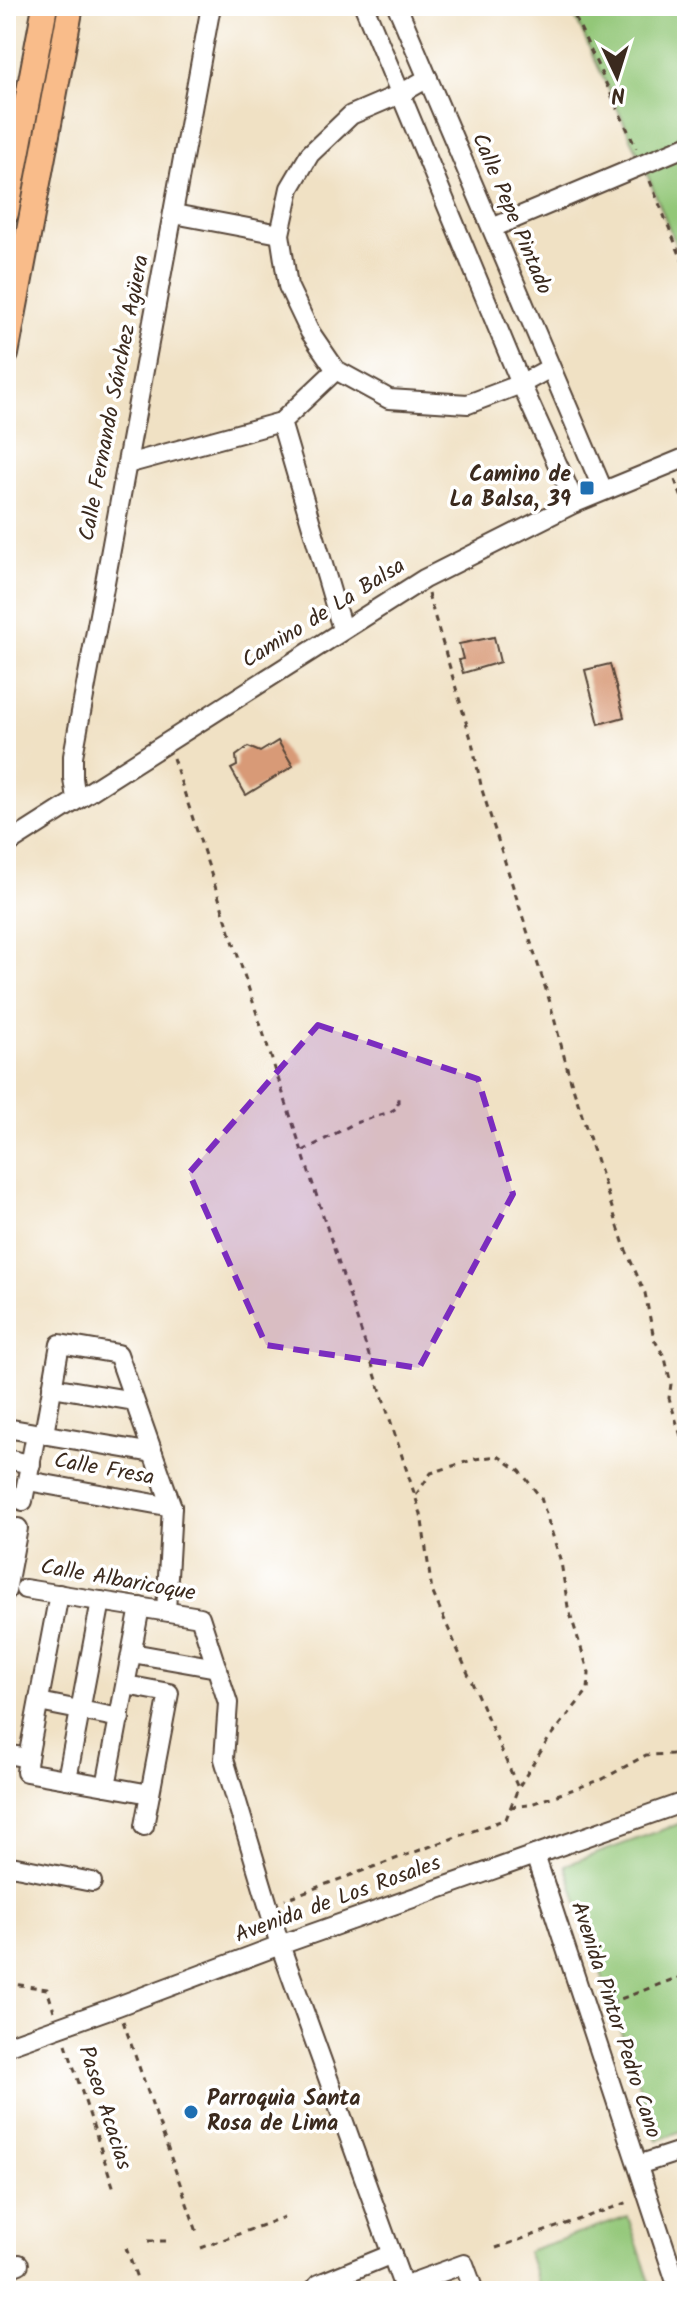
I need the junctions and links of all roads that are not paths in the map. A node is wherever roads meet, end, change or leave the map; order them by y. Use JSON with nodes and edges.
{"nodes":[{"id":1,"x":45,"y":6,"type":"edge"},
{"id":2,"x":71,"y":6,"type":"edge"},
{"id":3,"x":211,"y":6,"type":"edge"},
{"id":4,"x":364,"y":6,"type":"edge"},
{"id":5,"x":397,"y":6,"type":"edge"},
{"id":6,"x":428,"y":78,"type":"junction"},
{"id":7,"x":400,"y":94,"type":"junction"},
{"id":8,"x":687,"y":146,"type":"edge"},
{"id":9,"x":6,"y":213,"type":"edge"},
{"id":10,"x":174,"y":214,"type":"junction"},
{"id":11,"x":492,"y":228,"type":"junction"},
{"id":12,"x":280,"y":234,"type":"junction"},
{"id":13,"x":10,"y":316,"type":"edge"},
{"id":14,"x":6,"y":354,"type":"edge"},
{"id":15,"x":550,"y":368,"type":"junction"},
{"id":16,"x":336,"y":370,"type":"junction"},
{"id":17,"x":521,"y":384,"type":"junction"},
{"id":18,"x":281,"y":422,"type":"junction"},
{"id":19,"x":687,"y":457,"type":"edge"},
{"id":20,"x":127,"y":464,"type":"junction"},
{"id":21,"x":603,"y":490,"type":"junction"},
{"id":22,"x":575,"y":503,"type":"junction"},
{"id":23,"x":342,"y":629,"type":"junction"},
{"id":24,"x":76,"y":799,"type":"junction"},
{"id":25,"x":6,"y":845,"type":"edge"},
{"id":26,"x":52,"y":1387,"type":"junction"},
{"id":27,"x":134,"y":1401,"type":"junction"},
{"id":28,"x":6,"y":1428,"type":"edge"},
{"id":29,"x":40,"y":1434,"type":"junction"},
{"id":30,"x":153,"y":1453,"type":"junction"},
{"id":31,"x":6,"y":1459,"type":"edge"},
{"id":32,"x":30,"y":1472,"type":"junction"},
{"id":33,"x":23,"y":1501,"type":"dead end"},
{"id":34,"x":172,"y":1507,"type":"junction"},
{"id":35,"x":18,"y":1528,"type":"dead end"},
{"id":36,"x":25,"y":1589,"type":"dead end"},
{"id":37,"x":6,"y":1591,"type":"edge"},
{"id":38,"x":59,"y":1594,"type":"junction"},
{"id":39,"x":101,"y":1601,"type":"junction"},
{"id":40,"x":140,"y":1607,"type":"junction"},
{"id":41,"x":166,"y":1611,"type":"junction"},
{"id":42,"x":132,"y":1653,"type":"junction"},
{"id":43,"x":217,"y":1668,"type":"junction"},
{"id":44,"x":126,"y":1685,"type":"junction"},
{"id":45,"x":39,"y":1702,"type":"junction"},
{"id":46,"x":80,"y":1710,"type":"junction"},
{"id":47,"x":120,"y":1718,"type":"junction"},
{"id":48,"x":6,"y":1754,"type":"edge"},
{"id":49,"x":28,"y":1758,"type":"junction"},
{"id":50,"x":67,"y":1779,"type":"junction"},
{"id":51,"x":106,"y":1786,"type":"junction"},
{"id":52,"x":150,"y":1794,"type":"junction"},
{"id":53,"x":687,"y":1801,"type":"edge"},
{"id":54,"x":144,"y":1826,"type":"dead end"},
{"id":55,"x":535,"y":1855,"type":"junction"},
{"id":56,"x":6,"y":1865,"type":"edge"},
{"id":57,"x":92,"y":1882,"type":"dead end"},
{"id":58,"x":280,"y":1945,"type":"junction"},
{"id":59,"x":6,"y":2046,"type":"edge"},
{"id":60,"x":687,"y":2149,"type":"edge"},
{"id":61,"x":638,"y":2165,"type":"junction"},
{"id":62,"x":392,"y":2254,"type":"junction"},
{"id":63,"x":404,"y":2289,"type":"edge"},
{"id":64,"x":313,"y":2291,"type":"edge"},
{"id":65,"x":474,"y":2291,"type":"edge"},
{"id":66,"x":679,"y":2291,"type":"edge"}],
"edges":[{"from":1,"to":9,"type":"main road"},
{"from":2,"to":13,"type":"main road"},
{"from":3,"to":10,"type":"street","name":"Calle Fernando Sánchez Agüera"},
{"from":4,"to":7,"type":"street"},
{"from":5,"to":6,"type":"street","name":"Calle Pepe Pintado"},
{"from":6,"to":7,"type":"street"},
{"from":6,"to":11,"type":"street","name":"Calle Pepe Pintado"},
{"from":7,"to":12,"type":"street"},
{"from":7,"to":17,"type":"street"},
{"from":8,"to":11,"type":"street"},
{"from":10,"to":12,"type":"street"},
{"from":10,"to":20,"type":"street","name":"Calle Fernando Sánchez Agüera"},
{"from":11,"to":15,"type":"street","name":"Calle Pepe Pintado"},
{"from":12,"to":16,"type":"street"},
{"from":13,"to":14,"type":"main road"},
{"from":15,"to":17,"type":"street"},
{"from":15,"to":21,"type":"street","name":"Calle Pepe Pintado"},
{"from":16,"to":17,"type":"street"},
{"from":16,"to":18,"type":"street"},
{"from":17,"to":22,"type":"street"},
{"from":18,"to":20,"type":"street"},
{"from":18,"to":23,"type":"street"},
{"from":19,"to":21,"type":"street","name":"Camino de La Balsa"},
{"from":20,"to":24,"type":"street","name":"Calle Fernando Sánchez Agüera"},
{"from":21,"to":22,"type":"street","name":"Camino de La Balsa"},
{"from":22,"to":23,"type":"street","name":"Camino de La Balsa"},
{"from":23,"to":24,"type":"street","name":"Camino de La Balsa"},
{"from":24,"to":25,"type":"street","name":"Camino de La Balsa"},
{"from":26,"to":27,"type":"street"},
{"from":26,"to":27,"type":"street"},
{"from":26,"to":29,"type":"street"},
{"from":27,"to":30,"type":"street"},
{"from":28,"to":29,"type":"street"},
{"from":29,"to":30,"type":"street"},
{"from":29,"to":32,"type":"street"},
{"from":30,"to":34,"type":"street"},
{"from":31,"to":32,"type":"street","name":"Calle Fresa"},
{"from":32,"to":33,"type":"street"},
{"from":32,"to":34,"type":"street","name":"Calle Fresa"},
{"from":34,"to":41,"type":"street"},
{"from":35,"to":37,"type":"street"},
{"from":36,"to":38,"type":"street","name":"Calle Albaricoque"},
{"from":38,"to":39,"type":"street","name":"Calle Albaricoque"},
{"from":38,"to":45,"type":"street"},
{"from":39,"to":40,"type":"street","name":"Calle Albaricoque"},
{"from":39,"to":46,"type":"street"},
{"from":40,"to":41,"type":"street","name":"Calle Albaricoque"},
{"from":40,"to":42,"type":"street"},
{"from":41,"to":43,"type":"street","name":"Calle Albaricoque"},
{"from":42,"to":43,"type":"street"},
{"from":42,"to":44,"type":"street"},
{"from":43,"to":58,"type":"street","name":"Calle Albaricoque"},
{"from":44,"to":47,"type":"street"},
{"from":44,"to":52,"type":"street"},
{"from":45,"to":46,"type":"street"},
{"from":45,"to":49,"type":"street"},
{"from":46,"to":47,"type":"street"},
{"from":46,"to":50,"type":"street"},
{"from":47,"to":51,"type":"street"},
{"from":48,"to":49,"type":"street"},
{"from":49,"to":50,"type":"street"},
{"from":50,"to":51,"type":"street"},
{"from":51,"to":52,"type":"street"},
{"from":52,"to":54,"type":"street"},
{"from":53,"to":55,"type":"street","name":"Avenida de Los Rosales"},
{"from":55,"to":58,"type":"street","name":"Avenida de Los Rosales"},
{"from":55,"to":61,"type":"street","name":"Avenida Pintor Pedro Cano"},
{"from":56,"to":57,"type":"street"},
{"from":58,"to":59,"type":"street","name":"Avenida de Los Rosales"},
{"from":58,"to":62,"type":"street","name":"Calle Albaricoque"},
{"from":60,"to":61,"type":"street"},
{"from":61,"to":66,"type":"street","name":"Avenida Pintor Pedro Cano"},
{"from":62,"to":63,"type":"street","name":"Calle Albaricoque"},
{"from":62,"to":64,"type":"street"},
{"from":63,"to":65,"type":"street"}]}
